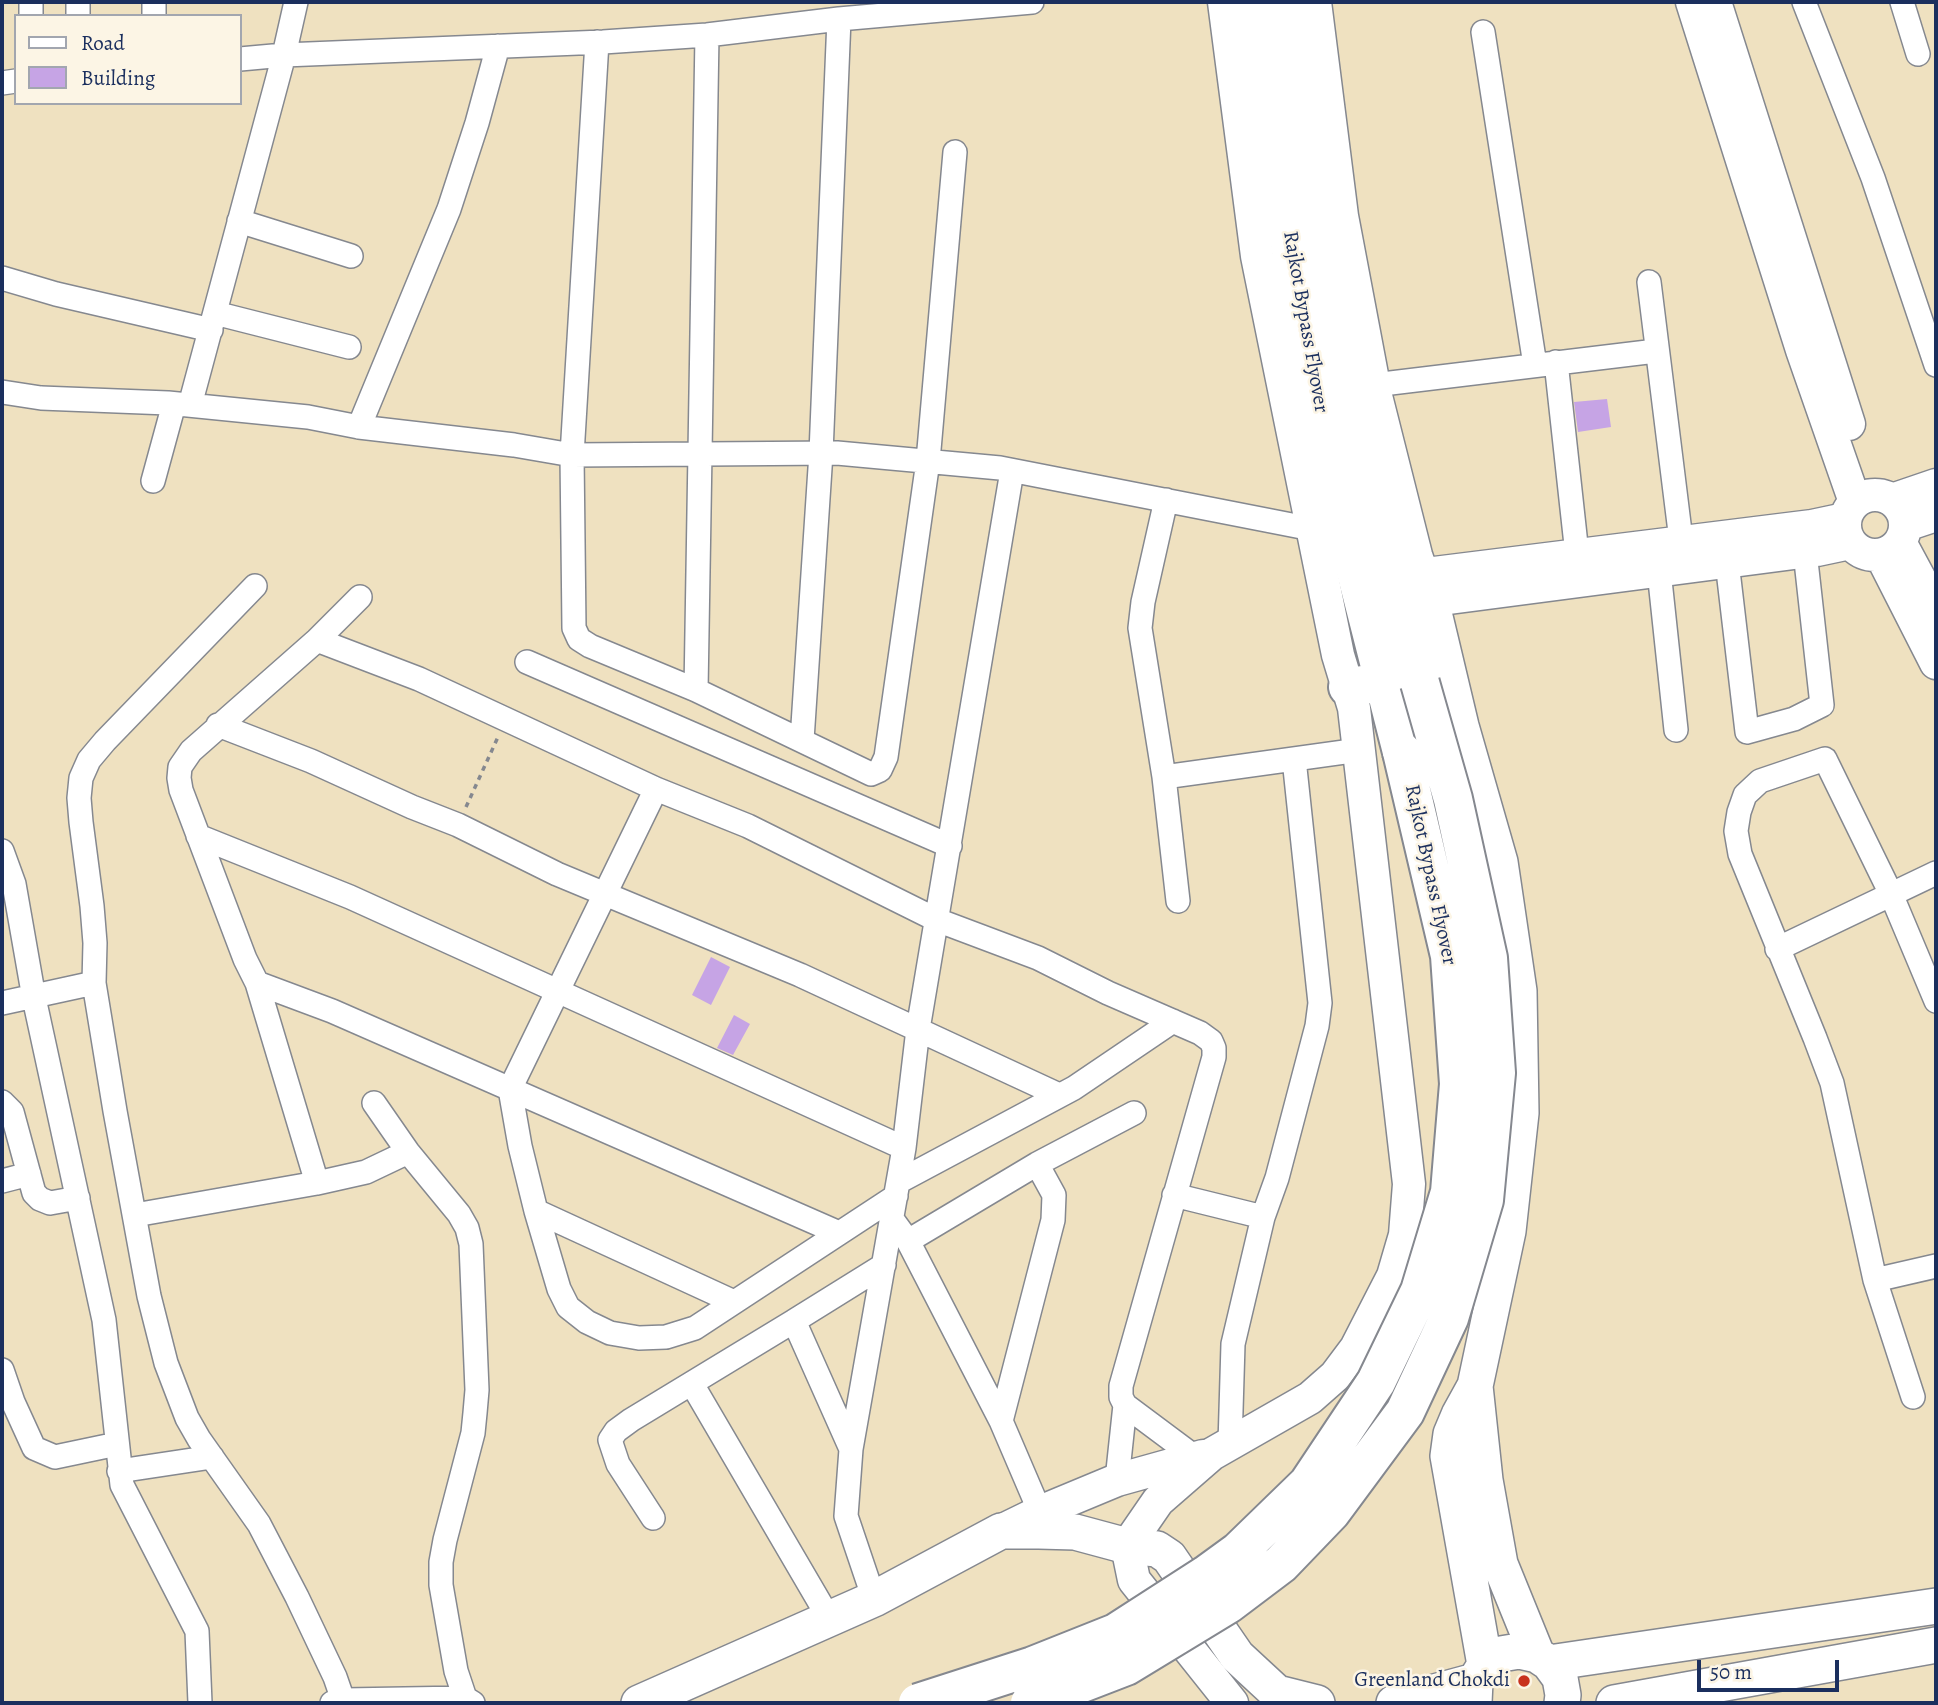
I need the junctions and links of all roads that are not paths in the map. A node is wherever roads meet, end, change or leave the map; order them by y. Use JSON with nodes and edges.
{"nodes":[{"id":1,"x":296,"y":2,"type":"edge"},
{"id":2,"x":1032,"y":2,"type":"edge"},
{"id":3,"x":1224,"y":2,"type":"edge"},
{"id":4,"x":1253,"y":2,"type":"edge"},
{"id":5,"x":1285,"y":2,"type":"edge"},
{"id":6,"x":1315,"y":2,"type":"edge"},
{"id":7,"x":1692,"y":2,"type":"edge"},
{"id":8,"x":1715,"y":2,"type":"edge"},
{"id":9,"x":1804,"y":2,"type":"edge"},
{"id":10,"x":1902,"y":2,"type":"edge"},
{"id":11,"x":839,"y":19,"type":"junction"},
{"id":12,"x":1483,"y":32,"type":"dead end"},
{"id":13,"x":707,"y":35,"type":"junction"},
{"id":14,"x":597,"y":42,"type":"junction"},
{"id":15,"x":498,"y":46,"type":"junction"},
{"id":16,"x":1918,"y":54,"type":"dead end"},
{"id":17,"x":284,"y":55,"type":"junction"},
{"id":18,"x":242,"y":59,"type":"edge"},
{"id":19,"x":955,"y":152,"type":"dead end"},
{"id":20,"x":239,"y":221,"type":"junction"},
{"id":21,"x":351,"y":256,"type":"dead end"},
{"id":22,"x":2,"y":278,"type":"edge"},
{"id":23,"x":1649,"y":282,"type":"dead end"},
{"id":24,"x":213,"y":322,"type":"junction"},
{"id":25,"x":349,"y":347,"type":"dead end"},
{"id":26,"x":1656,"y":351,"type":"junction"},
{"id":27,"x":1546,"y":364,"type":"junction"},
{"id":28,"x":1936,"y":365,"type":"edge"},
{"id":29,"x":1374,"y":385,"type":"junction"},
{"id":30,"x":2,"y":392,"type":"edge"},
{"id":31,"x":182,"y":404,"type":"junction"},
{"id":32,"x":359,"y":427,"type":"junction"},
{"id":33,"x":821,"y":453,"type":"junction"},
{"id":34,"x":701,"y":454,"type":"junction"},
{"id":35,"x":572,"y":455,"type":"junction"},
{"id":36,"x":928,"y":461,"type":"junction"},
{"id":37,"x":1012,"y":471,"type":"junction"},
{"id":38,"x":153,"y":481,"type":"dead end"},
{"id":39,"x":1936,"y":485,"type":"edge"},
{"id":40,"x":1166,"y":500,"type":"junction"},
{"id":41,"x":1936,"y":515,"type":"edge"},
{"id":42,"x":1875,"y":523,"type":"junction"},
{"id":43,"x":1312,"y":529,"type":"junction"},
{"id":44,"x":1681,"y":540,"type":"junction"},
{"id":45,"x":1805,"y":552,"type":"junction"},
{"id":46,"x":1577,"y":554,"type":"junction"},
{"id":47,"x":1727,"y":562,"type":"junction"},
{"id":48,"x":1659,"y":570,"type":"junction"},
{"id":49,"x":255,"y":586,"type":"dead end"},
{"id":50,"x":1410,"y":589,"type":"junction"},
{"id":51,"x":360,"y":597,"type":"dead end"},
{"id":52,"x":1936,"y":609,"type":"edge"},
{"id":53,"x":317,"y":640,"type":"junction"},
{"id":54,"x":527,"y":662,"type":"dead end"},
{"id":55,"x":1936,"y":663,"type":"edge"},
{"id":56,"x":1384,"y":684,"type":"junction"},
{"id":57,"x":696,"y":690,"type":"junction"},
{"id":58,"x":218,"y":725,"type":"junction"},
{"id":59,"x":1676,"y":730,"type":"dead end"},
{"id":60,"x":802,"y":740,"type":"junction"},
{"id":61,"x":1359,"y":750,"type":"junction"},
{"id":62,"x":1294,"y":759,"type":"junction"},
{"id":63,"x":1164,"y":778,"type":"junction"},
{"id":64,"x":656,"y":789,"type":"junction"},
{"id":65,"x":198,"y":835,"type":"junction"},
{"id":66,"x":950,"y":846,"type":"junction"},
{"id":67,"x":2,"y":851,"type":"edge"},
{"id":68,"x":1936,"y":873,"type":"edge"},
{"id":69,"x":1891,"y":894,"type":"junction"},
{"id":70,"x":605,"y":895,"type":"junction"},
{"id":71,"x":1178,"y":901,"type":"dead end"},
{"id":72,"x":937,"y":920,"type":"junction"},
{"id":73,"x":1777,"y":949,"type":"junction"},
{"id":74,"x":94,"y":983,"type":"junction"},
{"id":75,"x":257,"y":983,"type":"junction"},
{"id":76,"x":557,"y":991,"type":"junction"},
{"id":77,"x":34,"y":998,"type":"junction"},
{"id":78,"x":1936,"y":1001,"type":"edge"},
{"id":79,"x":2,"y":1003,"type":"edge"},
{"id":80,"x":1173,"y":1021,"type":"junction"},
{"id":81,"x":918,"y":1029,"type":"junction"},
{"id":82,"x":510,"y":1089,"type":"junction"},
{"id":83,"x":1059,"y":1095,"type":"junction"},
{"id":84,"x":2,"y":1102,"type":"edge"},
{"id":85,"x":374,"y":1103,"type":"dead end"},
{"id":86,"x":1134,"y":1113,"type":"dead end"},
{"id":87,"x":904,"y":1148,"type":"junction"},
{"id":88,"x":408,"y":1152,"type":"junction"},
{"id":89,"x":1037,"y":1164,"type":"junction"},
{"id":90,"x":29,"y":1174,"type":"junction"},
{"id":91,"x":2,"y":1181,"type":"edge"},
{"id":92,"x":317,"y":1183,"type":"junction"},
{"id":93,"x":897,"y":1189,"type":"junction"},
{"id":94,"x":1174,"y":1195,"type":"junction"},
{"id":95,"x":78,"y":1198,"type":"junction"},
{"id":96,"x":536,"y":1211,"type":"junction"},
{"id":97,"x":135,"y":1215,"type":"junction"},
{"id":98,"x":1263,"y":1217,"type":"junction"},
{"id":99,"x":892,"y":1219,"type":"junction"},
{"id":100,"x":839,"y":1234,"type":"junction"},
{"id":101,"x":908,"y":1241,"type":"junction"},
{"id":102,"x":884,"y":1265,"type":"junction"},
{"id":103,"x":1936,"y":1266,"type":"edge"},
{"id":104,"x":1875,"y":1280,"type":"junction"},
{"id":105,"x":734,"y":1302,"type":"junction"},
{"id":106,"x":794,"y":1321,"type":"junction"},
{"id":107,"x":2,"y":1370,"type":"edge"},
{"id":108,"x":692,"y":1384,"type":"junction"},
{"id":109,"x":1475,"y":1386,"type":"junction"},
{"id":110,"x":1913,"y":1397,"type":"dead end"},
{"id":111,"x":1125,"y":1405,"type":"junction"},
{"id":112,"x":1001,"y":1421,"type":"junction"},
{"id":113,"x":117,"y":1444,"type":"junction"},
{"id":114,"x":851,"y":1449,"type":"junction"},
{"id":115,"x":1213,"y":1452,"type":"junction"},
{"id":116,"x":212,"y":1457,"type":"junction"},
{"id":117,"x":119,"y":1471,"type":"junction"},
{"id":118,"x":1117,"y":1480,"type":"junction"},
{"id":119,"x":1040,"y":1511,"type":"junction"},
{"id":120,"x":653,"y":1518,"type":"dead end"},
{"id":121,"x":1001,"y":1531,"type":"junction"},
{"id":122,"x":1127,"y":1546,"type":"junction"},
{"id":123,"x":874,"y":1599,"type":"junction"},
{"id":124,"x":1936,"y":1606,"type":"edge"},
{"id":125,"x":830,"y":1619,"type":"junction"},
{"id":126,"x":1936,"y":1645,"type":"edge"},
{"id":127,"x":1543,"y":1659,"type":"junction"},
{"id":128,"x":1478,"y":1683,"type":"edge"},
{"id":129,"x":469,"y":1701,"type":"edge"},
{"id":130,"x":340,"y":1702,"type":"edge"},
{"id":131,"x":200,"y":1703,"type":"edge"},
{"id":132,"x":639,"y":1703,"type":"edge"},
{"id":133,"x":918,"y":1703,"type":"edge"},
{"id":134,"x":1030,"y":1703,"type":"edge"},
{"id":135,"x":1232,"y":1703,"type":"edge"},
{"id":136,"x":1317,"y":1703,"type":"edge"},
{"id":137,"x":1394,"y":1703,"type":"edge"},
{"id":138,"x":1562,"y":1703,"type":"edge"},
{"id":139,"x":1614,"y":1703,"type":"edge"}],
"edges":[{"from":1,"to":17,"type":"street"},
{"from":2,"to":11,"type":"street"},
{"from":3,"to":43,"type":"street"},
{"from":4,"to":56,"type":"highway","name":"Rajkot Bypass Flyover"},
{"from":5,"to":50,"type":"highway","name":"Rajkot Bypass Flyover"},
{"from":6,"to":29,"type":"street"},
{"from":7,"to":42,"type":"street"},
{"from":8,"to":42,"type":"street"},
{"from":9,"to":28,"type":"street"},
{"from":10,"to":16,"type":"street"},
{"from":11,"to":13,"type":"street"},
{"from":11,"to":33,"type":"street"},
{"from":12,"to":27,"type":"street"},
{"from":13,"to":14,"type":"street"},
{"from":13,"to":34,"type":"street"},
{"from":14,"to":15,"type":"street"},
{"from":14,"to":35,"type":"street"},
{"from":15,"to":17,"type":"street"},
{"from":15,"to":32,"type":"street"},
{"from":17,"to":18,"type":"street"},
{"from":17,"to":20,"type":"street"},
{"from":19,"to":36,"type":"street"},
{"from":20,"to":21,"type":"street"},
{"from":20,"to":24,"type":"street"},
{"from":22,"to":24,"type":"street"},
{"from":23,"to":26,"type":"street"},
{"from":24,"to":25,"type":"street"},
{"from":24,"to":31,"type":"street"},
{"from":26,"to":27,"type":"street"},
{"from":26,"to":44,"type":"street"},
{"from":27,"to":29,"type":"street"},
{"from":27,"to":46,"type":"street"},
{"from":29,"to":50,"type":"street"},
{"from":30,"to":31,"type":"street"},
{"from":31,"to":32,"type":"street"},
{"from":31,"to":38,"type":"street"},
{"from":32,"to":35,"type":"street"},
{"from":33,"to":34,"type":"street"},
{"from":33,"to":36,"type":"street"},
{"from":33,"to":60,"type":"street"},
{"from":34,"to":35,"type":"street"},
{"from":34,"to":57,"type":"street"},
{"from":35,"to":57,"type":"street"},
{"from":36,"to":37,"type":"street"},
{"from":36,"to":60,"type":"street"},
{"from":37,"to":40,"type":"street"},
{"from":37,"to":66,"type":"street"},
{"from":39,"to":42,"type":"street"},
{"from":40,"to":43,"type":"street"},
{"from":40,"to":63,"type":"street"},
{"from":41,"to":42,"type":"street"},
{"from":42,"to":44,"type":"street"},
{"from":42,"to":45,"type":"street"},
{"from":42,"to":52,"type":"street"},
{"from":42,"to":55,"type":"street"},
{"from":43,"to":56,"type":"street"},
{"from":44,"to":46,"type":"street"},
{"from":45,"to":47,"type":"street"},
{"from":45,"to":47,"type":"street"},
{"from":46,"to":50,"type":"street"},
{"from":47,"to":48,"type":"street"},
{"from":48,"to":50,"type":"street"},
{"from":48,"to":59,"type":"street"},
{"from":49,"to":74,"type":"street"},
{"from":50,"to":56,"type":"highway","name":"Rajkot Bypass Flyover"},
{"from":50,"to":109,"type":"main road"},
{"from":51,"to":53,"type":"street"},
{"from":53,"to":58,"type":"street"},
{"from":53,"to":64,"type":"street"},
{"from":54,"to":66,"type":"street"},
{"from":56,"to":61,"type":"street"},
{"from":56,"to":133,"type":"highway","name":"Rajkot Bypass Flyover","bridge":true},
{"from":56,"to":134,"type":"highway","name":"Rajkot Bypass Flyover","bridge":true},
{"from":57,"to":60,"type":"street"},
{"from":58,"to":65,"type":"street"},
{"from":58,"to":70,"type":"street"},
{"from":61,"to":62,"type":"street"},
{"from":61,"to":115,"type":"street"},
{"from":62,"to":63,"type":"street"},
{"from":62,"to":98,"type":"street"},
{"from":63,"to":71,"type":"street"},
{"from":64,"to":70,"type":"street"},
{"from":64,"to":72,"type":"street"},
{"from":65,"to":75,"type":"street"},
{"from":65,"to":76,"type":"street"},
{"from":66,"to":72,"type":"street"},
{"from":67,"to":77,"type":"street"},
{"from":68,"to":69,"type":"street"},
{"from":69,"to":73,"type":"street"},
{"from":69,"to":73,"type":"street"},
{"from":69,"to":78,"type":"street"},
{"from":70,"to":76,"type":"street"},
{"from":70,"to":81,"type":"street"},
{"from":72,"to":80,"type":"street"},
{"from":72,"to":81,"type":"street"},
{"from":73,"to":104,"type":"street"},
{"from":74,"to":77,"type":"street"},
{"from":74,"to":97,"type":"street"},
{"from":75,"to":82,"type":"street"},
{"from":75,"to":92,"type":"street"},
{"from":76,"to":82,"type":"street"},
{"from":76,"to":87,"type":"street"},
{"from":77,"to":79,"type":"street"},
{"from":77,"to":95,"type":"street"},
{"from":80,"to":83,"type":"street"},
{"from":80,"to":94,"type":"street"},
{"from":81,"to":83,"type":"street"},
{"from":81,"to":87,"type":"street"},
{"from":82,"to":96,"type":"street"},
{"from":82,"to":100,"type":"street"},
{"from":83,"to":93,"type":"street"},
{"from":84,"to":90,"type":"street"},
{"from":85,"to":88,"type":"street"},
{"from":86,"to":89,"type":"street"},
{"from":87,"to":93,"type":"street"},
{"from":88,"to":92,"type":"street"},
{"from":88,"to":129,"type":"street"},
{"from":89,"to":101,"type":"street"},
{"from":89,"to":112,"type":"street"},
{"from":90,"to":91,"type":"street"},
{"from":90,"to":95,"type":"street"},
{"from":92,"to":97,"type":"street"},
{"from":93,"to":99,"type":"street"},
{"from":93,"to":100,"type":"street"},
{"from":94,"to":98,"type":"street"},
{"from":94,"to":111,"type":"street"},
{"from":95,"to":113,"type":"street"},
{"from":96,"to":105,"type":"street"},
{"from":96,"to":105,"type":"street"},
{"from":97,"to":116,"type":"street"},
{"from":98,"to":115,"type":"street"},
{"from":99,"to":101,"type":"street"},
{"from":99,"to":102,"type":"street"},
{"from":100,"to":105,"type":"street"},
{"from":101,"to":112,"type":"street"},
{"from":102,"to":106,"type":"street"},
{"from":102,"to":114,"type":"street"},
{"from":103,"to":104,"type":"street"},
{"from":104,"to":110,"type":"street"},
{"from":106,"to":108,"type":"street"},
{"from":106,"to":114,"type":"street"},
{"from":107,"to":113,"type":"street"},
{"from":108,"to":120,"type":"street"},
{"from":108,"to":125,"type":"street"},
{"from":109,"to":127,"type":"main road"},
{"from":109,"to":128,"type":"main road"},
{"from":111,"to":115,"type":"street"},
{"from":111,"to":118,"type":"street"},
{"from":112,"to":119,"type":"street"},
{"from":113,"to":117,"type":"street"},
{"from":114,"to":123,"type":"street"},
{"from":115,"to":118,"type":"street"},
{"from":115,"to":122,"type":"street"},
{"from":116,"to":117,"type":"street"},
{"from":116,"to":130,"type":"street"},
{"from":117,"to":131,"type":"street"},
{"from":118,"to":119,"type":"street"},
{"from":119,"to":121,"type":"street"},
{"from":121,"to":122,"type":"main road"},
{"from":121,"to":123,"type":"main road"},
{"from":122,"to":135,"type":"street"},
{"from":122,"to":136,"type":"main road"},
{"from":123,"to":125,"type":"main road"},
{"from":124,"to":127,"type":"main road"},
{"from":125,"to":132,"type":"main road"},
{"from":126,"to":139,"type":"main road"},
{"from":127,"to":128,"type":"main road"},
{"from":127,"to":138,"type":"main road"},
{"from":128,"to":137,"type":"main road"},
{"from":129,"to":130,"type":"street"}]}
